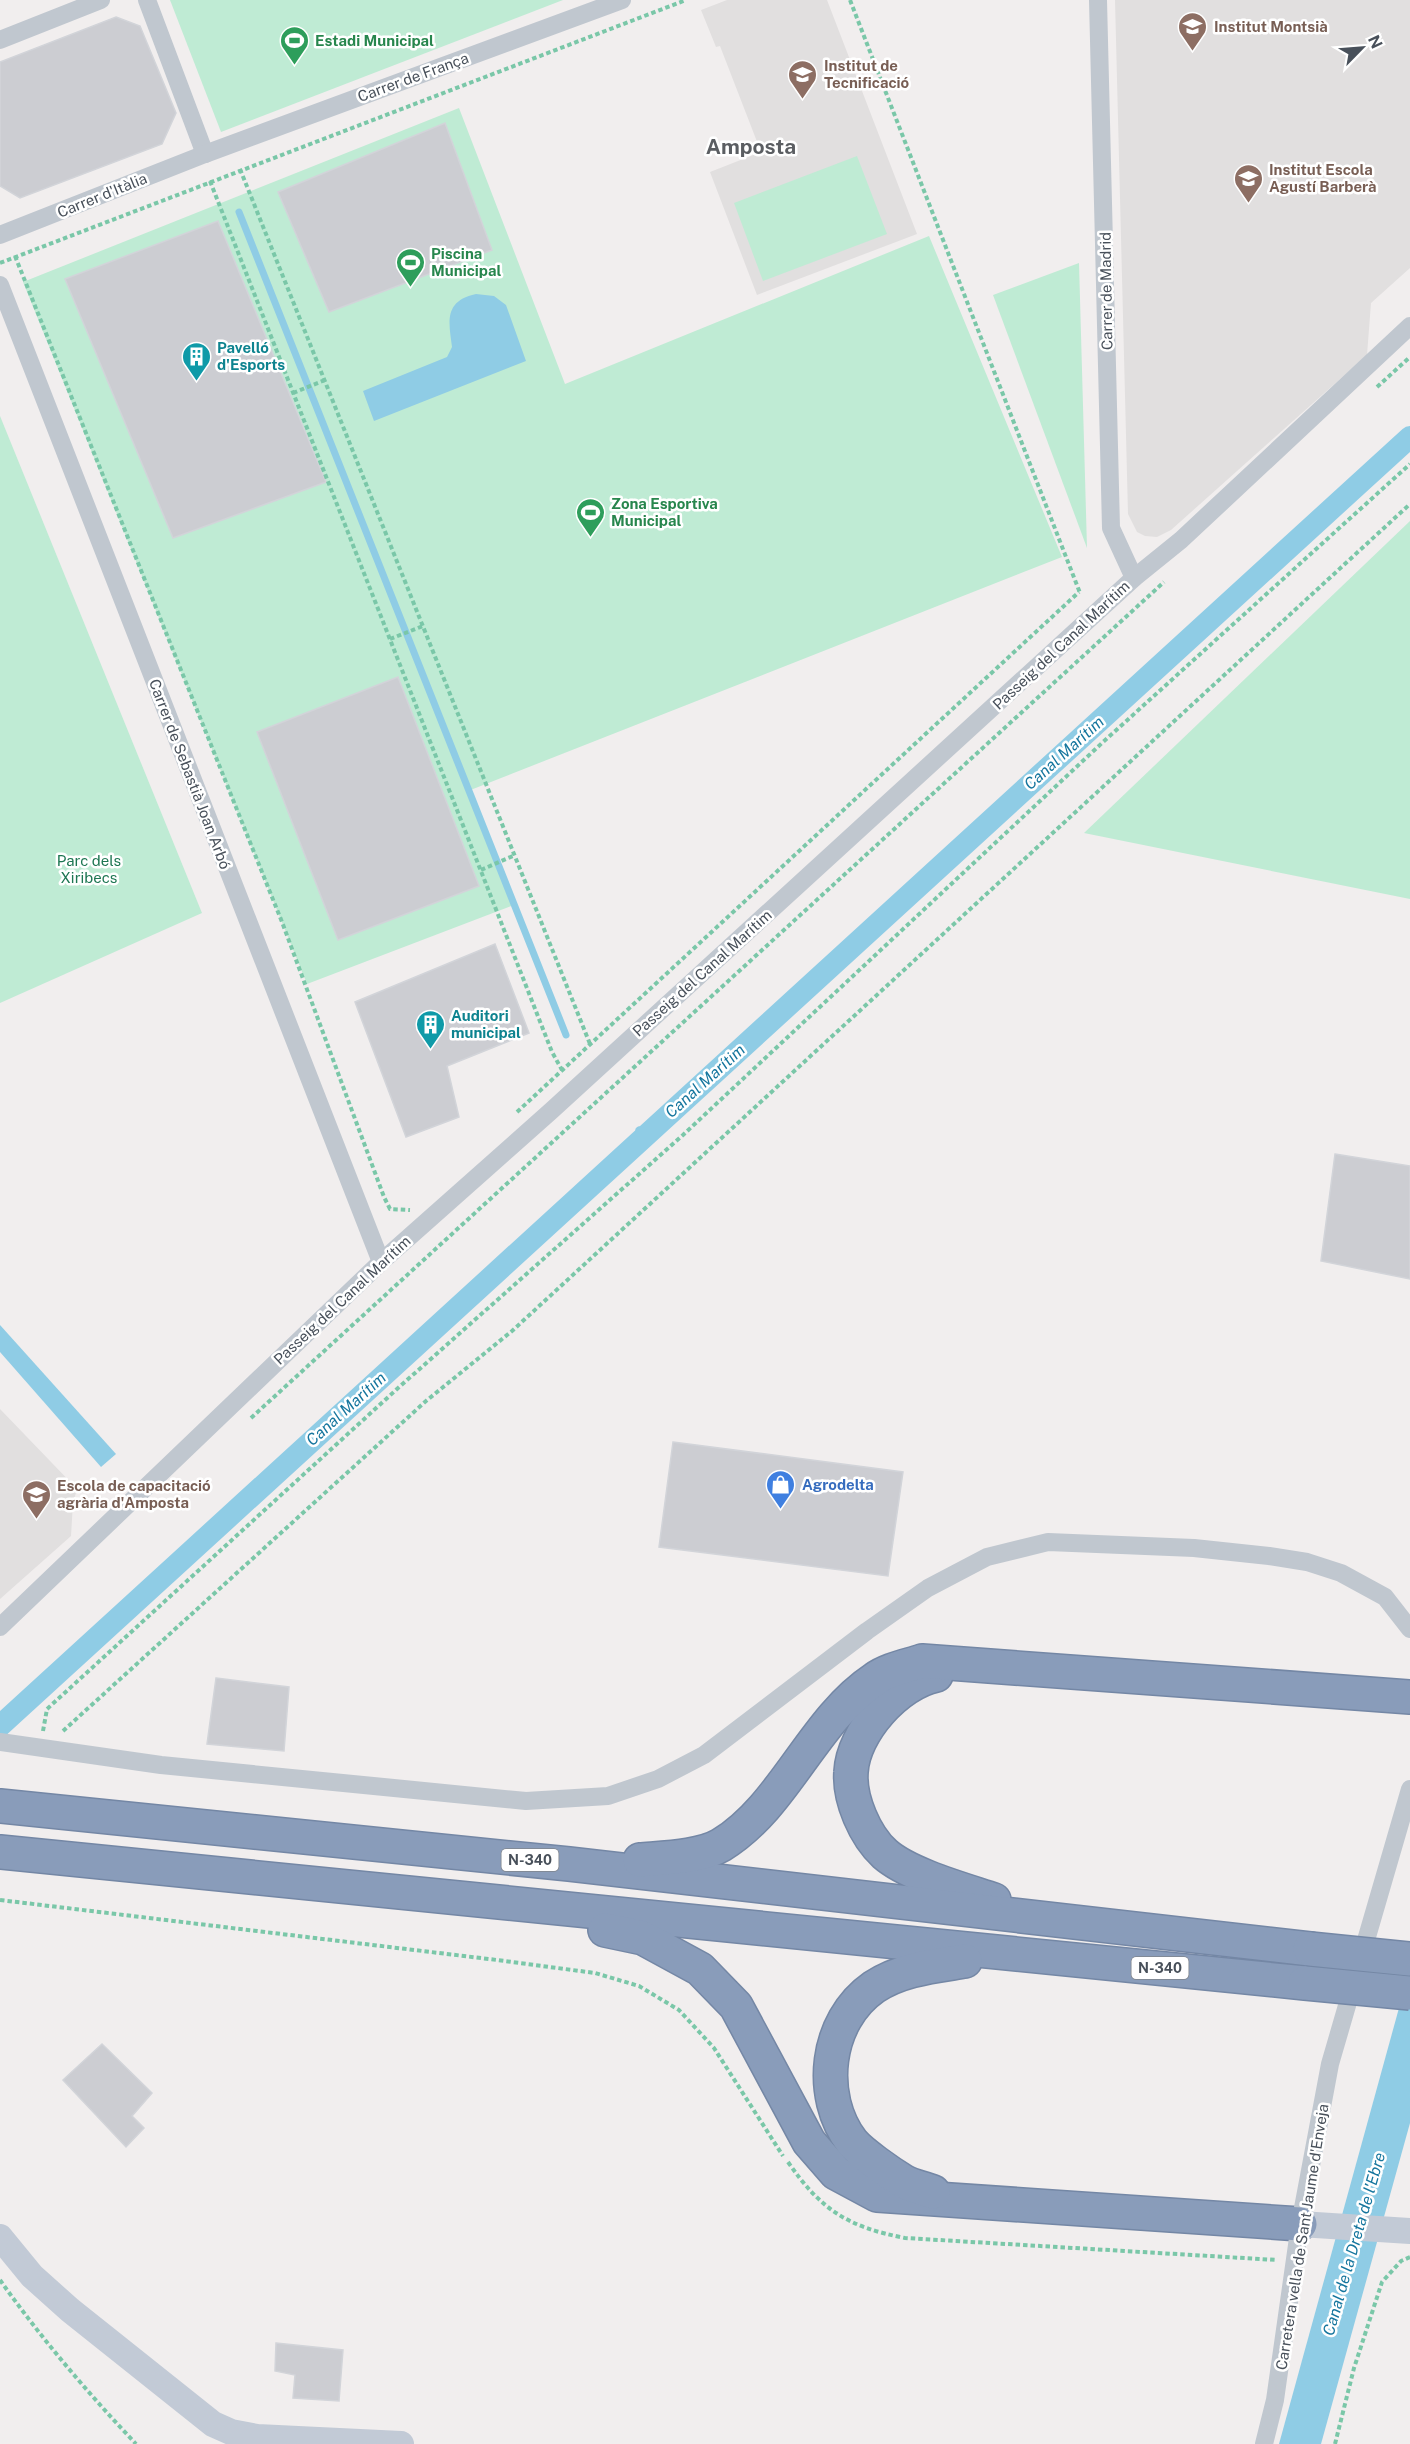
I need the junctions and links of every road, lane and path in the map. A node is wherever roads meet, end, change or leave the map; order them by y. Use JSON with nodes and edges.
{"nodes":[{"id":1,"x":101,"y":0,"type":"edge"},
{"id":2,"x":147,"y":0,"type":"edge"},
{"id":3,"x":622,"y":0,"type":"edge"},
{"id":4,"x":686,"y":0,"type":"edge"},
{"id":5,"x":850,"y":0,"type":"edge"},
{"id":6,"x":1098,"y":0,"type":"edge"},
{"id":7,"x":0,"y":40,"type":"edge"},
{"id":8,"x":205,"y":154,"type":"junction"},
{"id":9,"x":240,"y":169,"type":"junction"},
{"id":10,"x":210,"y":181,"type":"junction"},
{"id":11,"x":0,"y":235,"type":"edge"},
{"id":12,"x":15,"y":256,"type":"junction"},
{"id":13,"x":0,"y":262,"type":"edge"},
{"id":14,"x":0,"y":285,"type":"edge"},
{"id":15,"x":1410,"y":326,"type":"edge"},
{"id":16,"x":1410,"y":357,"type":"edge"},
{"id":17,"x":325,"y":380,"type":"junction"},
{"id":18,"x":1375,"y":389,"type":"dead end"},
{"id":19,"x":293,"y":393,"type":"junction"},
{"id":20,"x":1410,"y":464,"type":"edge"},
{"id":21,"x":1410,"y":504,"type":"edge"},
{"id":22,"x":1134,"y":578,"type":"junction"},
{"id":23,"x":1165,"y":581,"type":"dead end"},
{"id":24,"x":1079,"y":592,"type":"junction"},
{"id":25,"x":1098,"y":611,"type":"junction"},
{"id":26,"x":423,"y":626,"type":"junction"},
{"id":27,"x":1113,"y":629,"type":"junction"},
{"id":28,"x":390,"y":639,"type":"junction"},
{"id":29,"x":515,"y":855,"type":"junction"},
{"id":30,"x":481,"y":870,"type":"junction"},
{"id":31,"x":590,"y":1044,"type":"junction"},
{"id":32,"x":562,"y":1070,"type":"junction"},
{"id":33,"x":512,"y":1117,"type":"dead end"},
{"id":34,"x":411,"y":1210,"type":"dead end"},
{"id":35,"x":381,"y":1262,"type":"junction"},
{"id":36,"x":246,"y":1422,"type":"dead end"},
{"id":37,"x":0,"y":1627,"type":"edge"},
{"id":38,"x":1410,"y":1629,"type":"edge"},
{"id":39,"x":981,"y":1666,"type":"junction"},
{"id":40,"x":1410,"y":1696,"type":"edge"},
{"id":41,"x":0,"y":1742,"type":"edge"},
{"id":42,"x":39,"y":1746,"type":"junction"},
{"id":43,"x":1410,"y":1789,"type":"edge"},
{"id":44,"x":0,"y":1806,"type":"edge"},
{"id":45,"x":0,"y":1852,"type":"edge"},
{"id":46,"x":569,"y":1864,"type":"junction"},
{"id":47,"x":456,"y":1899,"type":"junction"},
{"id":48,"x":0,"y":1900,"type":"edge"},
{"id":49,"x":1059,"y":1922,"type":"junction"},
{"id":50,"x":1015,"y":1954,"type":"junction"},
{"id":51,"x":1410,"y":1959,"type":"edge"},
{"id":52,"x":1410,"y":1993,"type":"edge"},
{"id":53,"x":957,"y":2200,"type":"junction"},
{"id":54,"x":1310,"y":2224,"type":"junction"},
{"id":55,"x":1408,"y":2231,"type":"edge"},
{"id":56,"x":0,"y":2237,"type":"edge"},
{"id":57,"x":1410,"y":2257,"type":"edge"},
{"id":58,"x":1295,"y":2261,"type":"junction"},
{"id":59,"x":0,"y":2280,"type":"edge"},
{"id":60,"x":213,"y":2424,"type":"junction"},
{"id":61,"x":316,"y":2441,"type":"edge"},
{"id":62,"x":136,"y":2444,"type":"edge"},
{"id":63,"x":240,"y":2444,"type":"edge"},
{"id":64,"x":401,"y":2444,"type":"edge"},
{"id":65,"x":1264,"y":2444,"type":"edge"},
{"id":66,"x":1335,"y":2444,"type":"edge"}],
"edges":[{"from":1,"to":7,"type":"street"},
{"from":2,"to":8,"type":"street"},
{"from":3,"to":8,"type":"street","name":"Carrer de França"},
{"from":4,"to":9,"type":"path"},
{"from":5,"to":24,"type":"path"},
{"from":6,"to":22,"type":"street","name":"Carrer de Madrid"},
{"from":8,"to":11,"type":"street","name":"Carrer d'Itàlia"},
{"from":9,"to":10,"type":"path"},
{"from":9,"to":17,"type":"path"},
{"from":10,"to":12,"type":"path"},
{"from":10,"to":19,"type":"path"},
{"from":12,"to":13,"type":"path"},
{"from":12,"to":34,"type":"path"},
{"from":14,"to":35,"type":"street","name":"Carrer de Sebastià Joan Arbó"},
{"from":15,"to":22,"type":"street","name":"Passeig del Canal Marítim"},
{"from":16,"to":18,"type":"path"},
{"from":17,"to":19,"type":"path"},
{"from":17,"to":26,"type":"path"},
{"from":19,"to":28,"type":"path"},
{"from":20,"to":42,"type":"path"},
{"from":21,"to":42,"type":"path"},
{"from":22,"to":25,"type":"street","name":"Passeig del Canal Marítim"},
{"from":23,"to":27,"type":"path"},
{"from":24,"to":25,"type":"path"},
{"from":24,"to":31,"type":"path"},
{"from":25,"to":27,"type":"path"},
{"from":25,"to":35,"type":"street","name":"Passeig del Canal Marítim"},
{"from":26,"to":28,"type":"path"},
{"from":26,"to":29,"type":"path"},
{"from":27,"to":36,"type":"path"},
{"from":28,"to":30,"type":"path"},
{"from":29,"to":30,"type":"path"},
{"from":29,"to":31,"type":"path"},
{"from":30,"to":32,"type":"path"},
{"from":31,"to":32,"type":"path"},
{"from":32,"to":33,"type":"path"},
{"from":35,"to":37,"type":"street","name":"Passeig del Canal Marítim"},
{"from":38,"to":42,"type":"street"},
{"from":39,"to":40,"type":"highway"},
{"from":39,"to":46,"type":"highway"},
{"from":39,"to":49,"type":"highway"},
{"from":41,"to":42,"type":"street"},
{"from":43,"to":54,"type":"street","name":"Carretera vella de Sant Jaume d'Enveja"},
{"from":44,"to":46,"type":"highway","number":"N-340"},
{"from":45,"to":47,"type":"highway","number":"N-340"},
{"from":46,"to":49,"type":"highway","number":"N-340"},
{"from":47,"to":50,"type":"highway","number":"N-340"},
{"from":47,"to":53,"type":"highway"},
{"from":48,"to":58,"type":"path"},
{"from":49,"to":51,"type":"highway","number":"N-340","bridge":true},
{"from":50,"to":52,"type":"highway","number":"N-340","bridge":true},
{"from":50,"to":53,"type":"highway"},
{"from":53,"to":54,"type":"highway"},
{"from":54,"to":55,"type":"street"},
{"from":54,"to":58,"type":"street","name":"Carretera vella de Sant Jaume d'Enveja"},
{"from":56,"to":60,"type":"street"},
{"from":57,"to":66,"type":"path"},
{"from":58,"to":65,"type":"street","name":"Carretera vella de Sant Jaume d'Enveja"},
{"from":59,"to":62,"type":"path"},
{"from":60,"to":61,"type":"street"},
{"from":60,"to":63,"type":"street"},
{"from":61,"to":64,"type":"street"}]}
